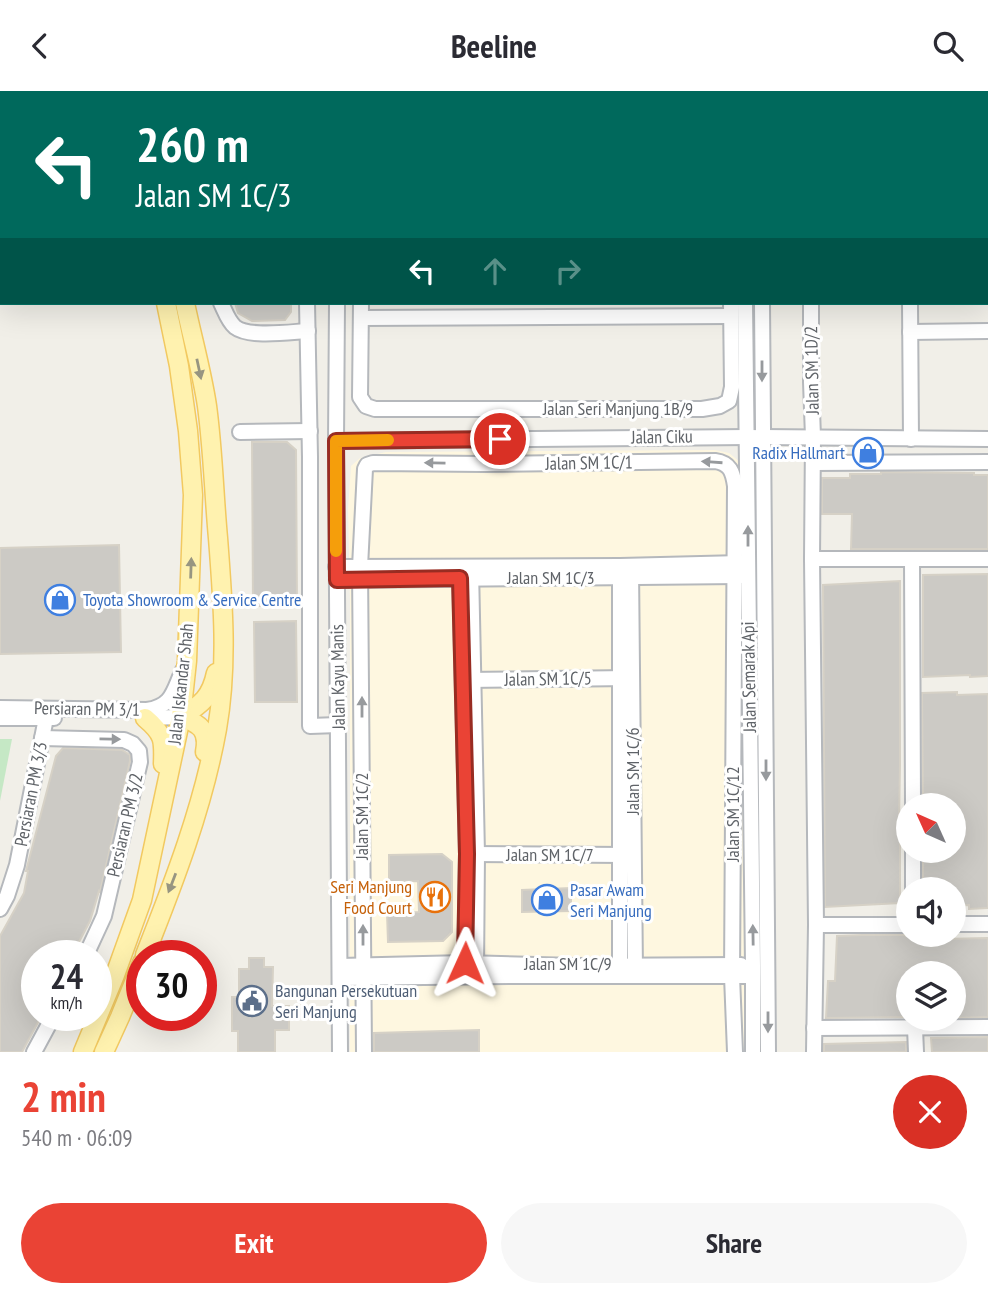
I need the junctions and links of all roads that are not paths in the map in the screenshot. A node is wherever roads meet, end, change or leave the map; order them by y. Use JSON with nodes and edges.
{"nodes":[{"id":1,"x":166,"y":305,"type":"edge"},
{"id":2,"x":185,"y":305,"type":"edge"},
{"id":3,"x":222,"y":305,"type":"edge"},
{"id":4,"x":307,"y":305,"type":"edge"},
{"id":5,"x":337,"y":305,"type":"edge"},
{"id":6,"x":745,"y":305,"type":"edge"},
{"id":7,"x":761,"y":305,"type":"edge"},
{"id":8,"x":811,"y":305,"type":"edge"},
{"id":9,"x":910,"y":305,"type":"edge"},
{"id":10,"x":641,"y":309,"type":"edge"},
{"id":11,"x":731,"y":309,"type":"edge"},
{"id":12,"x":361,"y":310,"type":"edge"},
{"id":13,"x":547,"y":310,"type":"edge"},
{"id":14,"x":308,"y":331,"type":"junction"},
{"id":15,"x":988,"y":331,"type":"edge"},
{"id":16,"x":910,"y":332,"type":"junction"},
{"id":17,"x":310,"y":431,"type":"junction"},
{"id":18,"x":240,"y":432,"type":"dead end"},
{"id":19,"x":755,"y":437,"type":"junction"},
{"id":20,"x":813,"y":437,"type":"junction"},
{"id":21,"x":911,"y":439,"type":"junction"},
{"id":22,"x":988,"y":439,"type":"edge"},
{"id":23,"x":336,"y":441,"type":"junction"},
{"id":24,"x":988,"y":462,"type":"edge"},
{"id":25,"x":813,"y":463,"type":"junction"},
{"id":26,"x":812,"y":559,"type":"junction"},
{"id":27,"x":912,"y":559,"type":"junction"},
{"id":28,"x":988,"y":559,"type":"edge"},
{"id":29,"x":765,"y":569,"type":"junction"},
{"id":30,"x":741,"y":570,"type":"junction"},
{"id":31,"x":625,"y":572,"type":"junction"},
{"id":32,"x":337,"y":573,"type":"junction"},
{"id":33,"x":361,"y":573,"type":"junction"},
{"id":34,"x":465,"y":573,"type":"junction"},
{"id":35,"x":224,"y":607,"type":"junction"},
{"id":36,"x":187,"y":661,"type":"junction"},
{"id":37,"x":627,"y":678,"type":"junction"},
{"id":38,"x":469,"y":680,"type":"junction"},
{"id":39,"x":0,"y":708,"type":"edge"},
{"id":40,"x":145,"y":717,"type":"junction"},
{"id":41,"x":181,"y":717,"type":"junction"},
{"id":42,"x":0,"y":718,"type":"edge"},
{"id":43,"x":46,"y":718,"type":"junction"},
{"id":44,"x":338,"y":725,"type":"junction"},
{"id":45,"x":42,"y":738,"type":"junction"},
{"id":46,"x":913,"y":793,"type":"edge"},
{"id":47,"x":160,"y":817,"type":"junction"},
{"id":48,"x":472,"y":854,"type":"junction"},
{"id":49,"x":626,"y":855,"type":"junction"},
{"id":50,"x":182,"y":857,"type":"junction"},
{"id":51,"x":0,"y":909,"type":"edge"},
{"id":52,"x":966,"y":924,"type":"edge"},
{"id":53,"x":988,"y":924,"type":"edge"},
{"id":54,"x":816,"y":925,"type":"junction"},
{"id":55,"x":896,"y":925,"type":"edge"},
{"id":56,"x":93,"y":940,"type":"edge"},
{"id":57,"x":151,"y":940,"type":"edge"},
{"id":58,"x":470,"y":970,"type":"junction"},
{"id":59,"x":628,"y":970,"type":"junction"},
{"id":60,"x":733,"y":970,"type":"junction"},
{"id":61,"x":753,"y":970,"type":"junction"},
{"id":62,"x":340,"y":972,"type":"junction"},
{"id":63,"x":363,"y":972,"type":"junction"},
{"id":64,"x":126,"y":1002,"type":"edge"},
{"id":65,"x":966,"y":1027,"type":"edge"},
{"id":66,"x":988,"y":1027,"type":"edge"},
{"id":67,"x":814,"y":1028,"type":"junction"},
{"id":68,"x":896,"y":1028,"type":"edge"},
{"id":69,"x":45,"y":1031,"type":"edge"},
{"id":70,"x":915,"y":1031,"type":"edge"},
{"id":71,"x":34,"y":1052,"type":"edge"},
{"id":72,"x":83,"y":1052,"type":"edge"},
{"id":73,"x":104,"y":1052,"type":"edge"},
{"id":74,"x":340,"y":1052,"type":"edge"},
{"id":75,"x":364,"y":1052,"type":"edge"},
{"id":76,"x":734,"y":1052,"type":"edge"},
{"id":77,"x":753,"y":1052,"type":"edge"},
{"id":78,"x":768,"y":1052,"type":"edge"},
{"id":79,"x":814,"y":1052,"type":"edge"},
{"id":80,"x":916,"y":1052,"type":"edge"}],
"edges":[{"from":36,"to":1,"type":"main road","name":"Jalan Iskandar Shah","one_way":true},
{"from":2,"to":35,"type":"main road","name":"Jalan Iskandar Shah","one_way":true},
{"from":3,"to":14,"type":"street"},
{"from":4,"to":14,"type":"street"},
{"from":5,"to":23,"type":"street","name":"Jalan Kayu Manis"},
{"from":6,"to":19,"type":"street","name":"Jalan Semarak Api"},
{"from":7,"to":19,"type":"street","name":"Jalan Semarak Api","one_way":true},
{"from":8,"to":20,"type":"street","name":"Jalan SM 1D/2"},
{"from":9,"to":16,"type":"street"},
{"from":10,"to":11,"type":"street"},
{"from":10,"to":13,"type":"street"},
{"from":11,"to":12,"type":"street","name":"Jalan Seri Manjung 1B/9"},
{"from":12,"to":13,"type":"street"},
{"from":14,"to":17,"type":"street"},
{"from":15,"to":16,"type":"street"},
{"from":16,"to":21,"type":"street"},
{"from":17,"to":18,"type":"street"},
{"from":17,"to":44,"type":"street"},
{"from":19,"to":20,"type":"street","name":"Jalan Ciku"},
{"from":19,"to":23,"type":"street","name":"Jalan Ciku"},
{"from":19,"to":29,"type":"street","name":"Jalan Semarak Api"},
{"from":30,"to":19,"type":"street","name":"Jalan Semarak Api","one_way":true},
{"from":20,"to":21,"type":"street","name":"Jalan Ciku"},
{"from":20,"to":25,"type":"street","name":"Jalan SM 1D/2"},
{"from":21,"to":22,"type":"street","name":"Jalan Ciku"},
{"from":23,"to":32,"type":"street","name":"Jalan Kayu Manis"},
{"from":24,"to":25,"type":"street"},
{"from":25,"to":26,"type":"street","name":"Jalan SM 1D/2"},
{"from":26,"to":27,"type":"street"},
{"from":26,"to":54,"type":"street","name":"Jalan SM 1D/2"},
{"from":27,"to":28,"type":"street"},
{"from":27,"to":46,"type":"street"},
{"from":29,"to":30,"type":"street","name":"Jalan SM 1C/3"},
{"from":29,"to":78,"type":"street","name":"Jalan Semarak Api","one_way":true},
{"from":30,"to":31,"type":"street","name":"Jalan SM 1C/3"},
{"from":30,"to":33,"type":"street","name":"Jalan SM 1C/1","one_way":true},
{"from":30,"to":60,"type":"street","name":"Jalan SM 1C/12"},
{"from":61,"to":30,"type":"street","name":"Jalan Semarak Api","one_way":true},
{"from":31,"to":34,"type":"street","name":"Jalan SM 1C/3"},
{"from":31,"to":37,"type":"street","name":"Jalan SM 1C/6"},
{"from":32,"to":33,"type":"street","name":"Jalan SM 1C/3"},
{"from":32,"to":44,"type":"street","name":"Jalan Kayu Manis"},
{"from":33,"to":34,"type":"street","name":"Jalan SM 1C/3"},
{"from":63,"to":33,"type":"street","name":"Jalan SM 1C/2","one_way":true},
{"from":34,"to":38,"type":"street"},
{"from":35,"to":41,"type":"main road"},
{"from":35,"to":50,"type":"main road","name":"Jalan Iskandar Shah"},
{"from":36,"to":39,"type":"street","name":"Persiaran PM 3/1"},
{"from":36,"to":41,"type":"main road","name":"Jalan Iskandar Shah"},
{"from":37,"to":38,"type":"street","name":"Jalan SM 1C/5"},
{"from":37,"to":49,"type":"street","name":"Jalan SM 1C/6"},
{"from":38,"to":48,"type":"street"},
{"from":40,"to":41,"type":"street","name":"Persiaran PM 3/1"},
{"from":40,"to":43,"type":"street","name":"Persiaran PM 3/1"},
{"from":40,"to":47,"type":"main road"},
{"from":41,"to":47,"type":"main road","name":"Jalan Iskandar Shah"},
{"from":41,"to":50,"type":"main road"},
{"from":42,"to":43,"type":"street","name":"Persiaran PM 3/1"},
{"from":43,"to":45,"type":"street","name":"Persiaran PM 3/3"},
{"from":44,"to":62,"type":"street","name":"Jalan Kayu Manis"},
{"from":45,"to":51,"type":"street","name":"Persiaran PM 3/3"},
{"from":45,"to":56,"type":"street","name":"Persiaran PM 3/2","one_way":true},
{"from":47,"to":72,"type":"main road","name":"Jalan Iskandar Shah"},
{"from":48,"to":49,"type":"street","name":"Jalan SM 1C/7"},
{"from":48,"to":58,"type":"street"},
{"from":49,"to":59,"type":"street","name":"Jalan SM 1C/6"},
{"from":50,"to":57,"type":"main road","name":"Jalan Iskandar Shah","one_way":true},
{"from":52,"to":53,"type":"street"},
{"from":54,"to":55,"type":"street"},
{"from":54,"to":67,"type":"street","name":"Jalan SM 1D/2"},
{"from":58,"to":59,"type":"street","name":"Jalan SM 1C/9"},
{"from":58,"to":63,"type":"street","name":"Jalan SM 1C/9"},
{"from":59,"to":60,"type":"street","name":"Jalan SM 1C/9"},
{"from":60,"to":61,"type":"street","name":"Jalan SM 1C/9"},
{"from":60,"to":76,"type":"street","name":"Jalan SM 1C/12"},
{"from":61,"to":77,"type":"street","name":"Jalan Semarak Api"},
{"from":62,"to":63,"type":"street","name":"Jalan SM 1C/9"},
{"from":62,"to":74,"type":"street","name":"Jalan Kayu Manis"},
{"from":63,"to":75,"type":"street","name":"Jalan SM 1C/2"},
{"from":64,"to":73,"type":"main road"},
{"from":65,"to":66,"type":"street"},
{"from":67,"to":68,"type":"street"},
{"from":67,"to":79,"type":"street","name":"Jalan SM 1D/2"},
{"from":69,"to":71,"type":"street"},
{"from":70,"to":80,"type":"street"}]}
